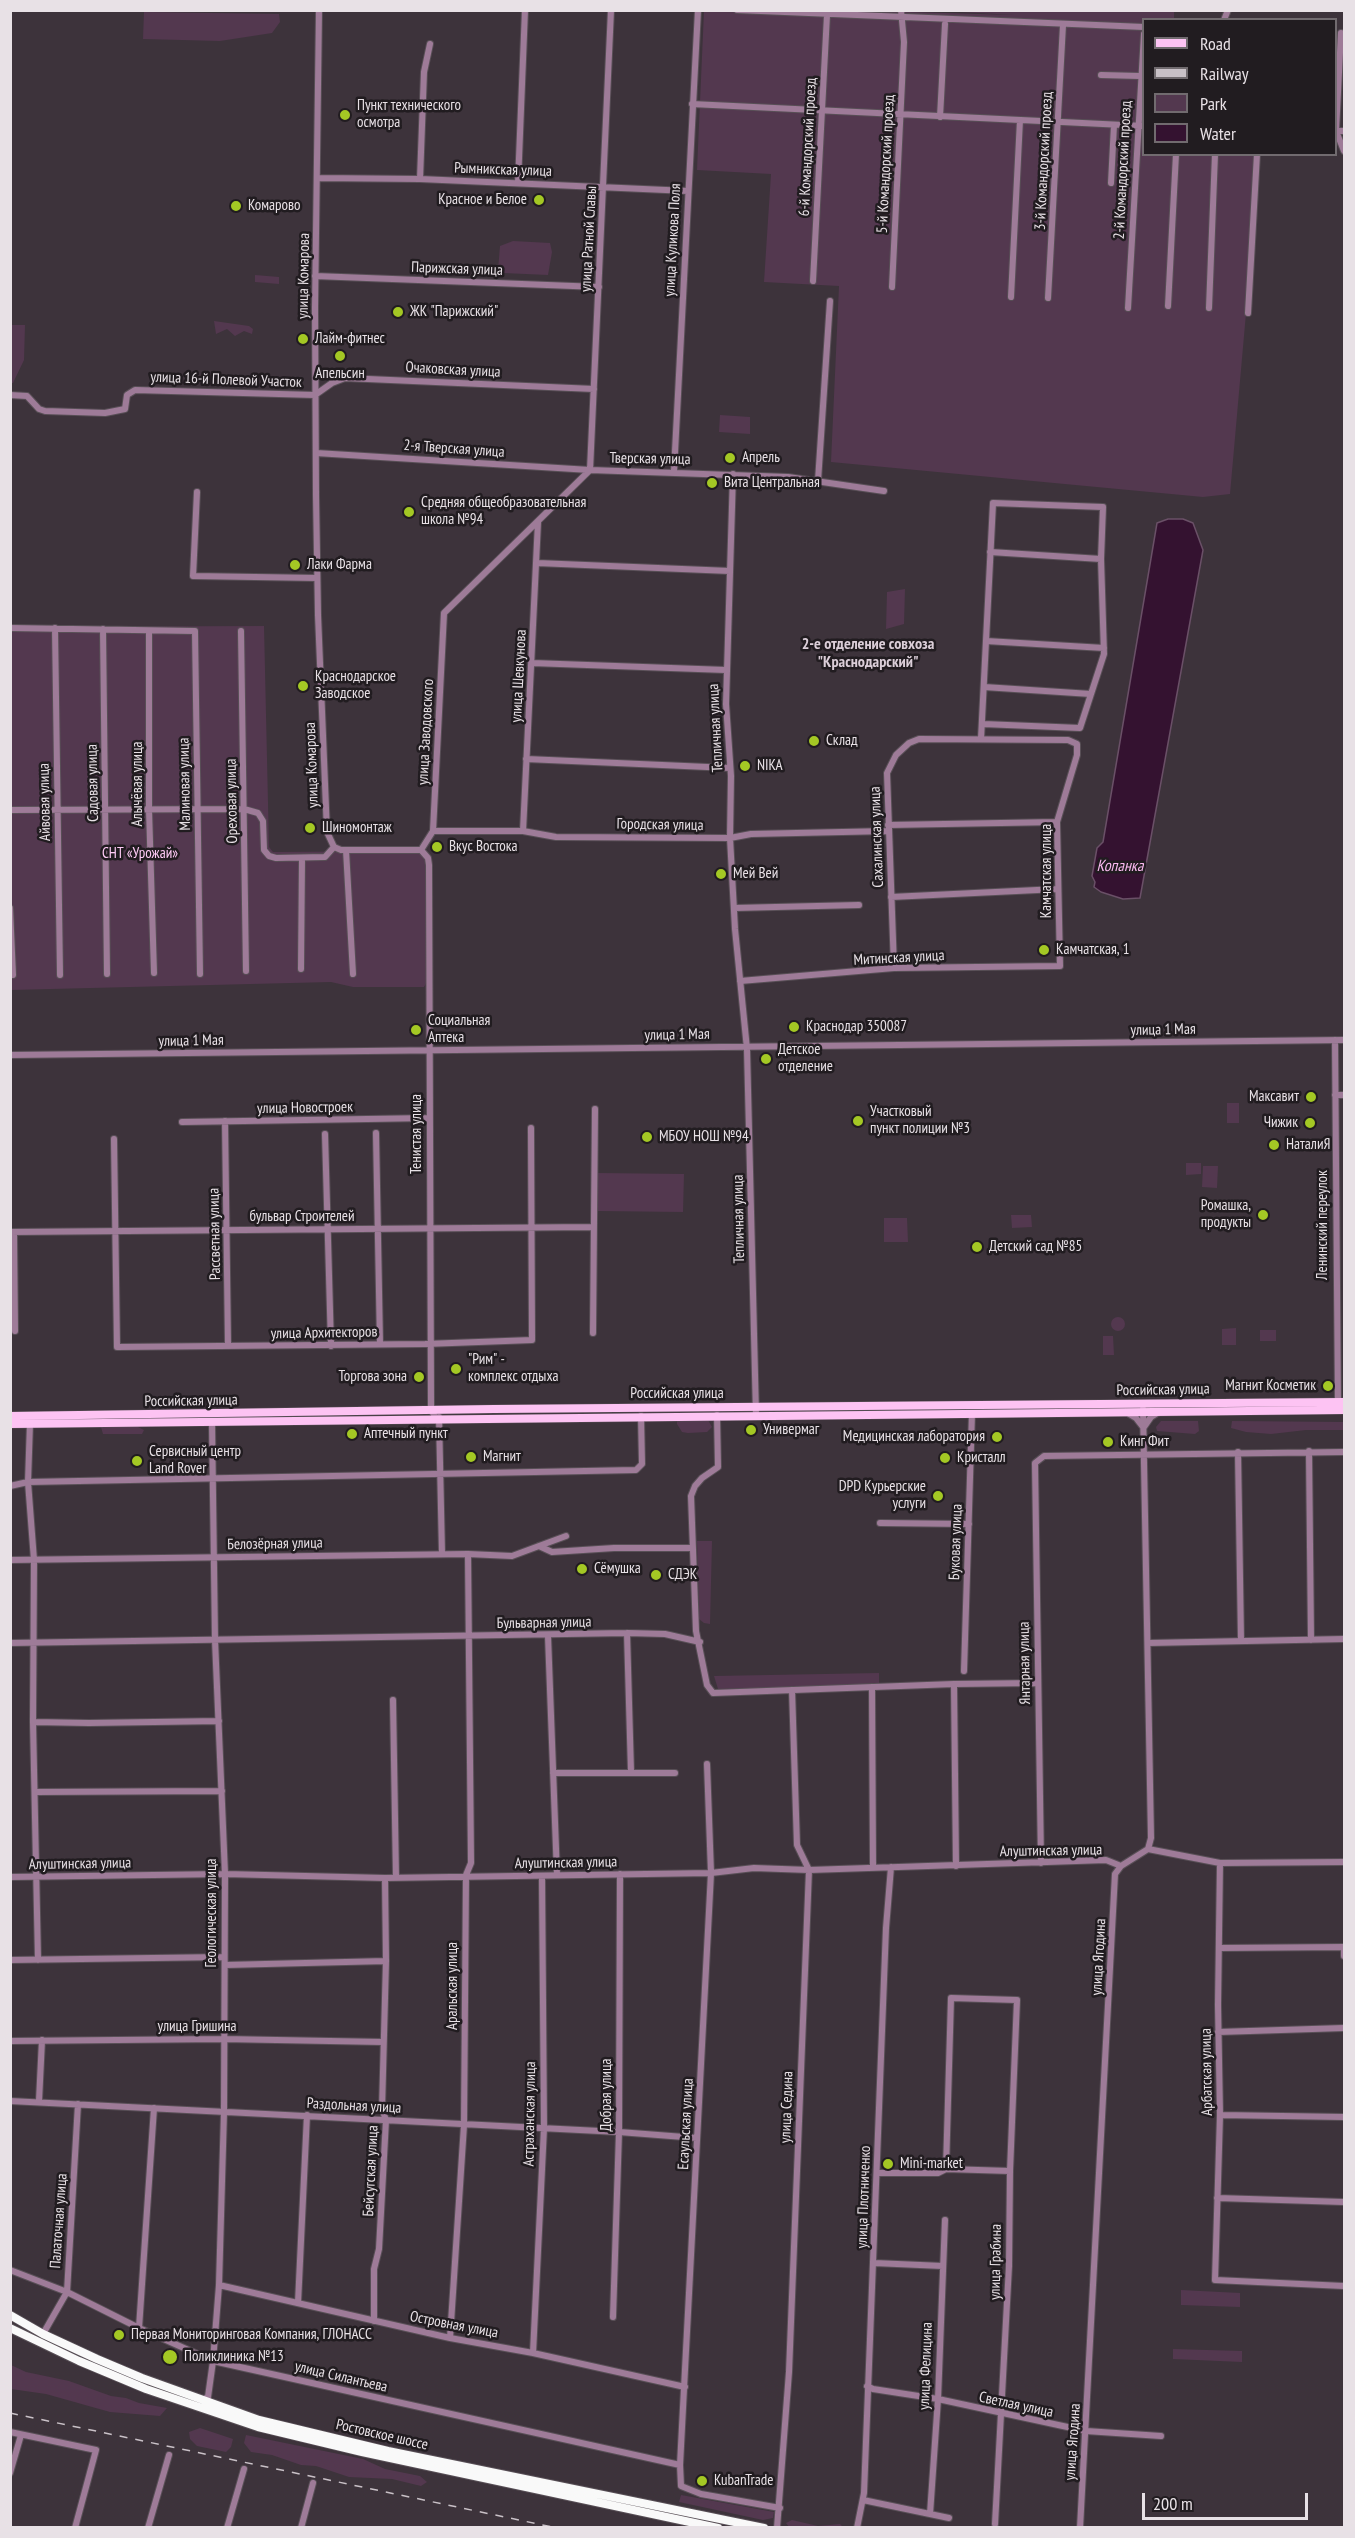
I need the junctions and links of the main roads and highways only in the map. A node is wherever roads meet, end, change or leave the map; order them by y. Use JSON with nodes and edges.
{"nodes":[{"id":1,"x":1341,"y":1406,"type":"edge"},
{"id":2,"x":1143,"y":1408,"type":"junction"},
{"id":3,"x":756,"y":1411,"type":"junction"},
{"id":4,"x":435,"y":1414,"type":"junction"},
{"id":5,"x":10,"y":1416,"type":"edge"},
{"id":6,"x":30,"y":1420,"type":"junction"},
{"id":7,"x":10,"y":1424,"type":"edge"},
{"id":8,"x":10,"y":2315,"type":"edge"},
{"id":9,"x":10,"y":2328,"type":"edge"},
{"id":10,"x":718,"y":2528,"type":"edge"},
{"id":11,"x":764,"y":2528,"type":"edge"}],
"edges":[{"from":1,"to":2,"type":"main road","name":"Российская улица"},
{"from":1,"to":2,"type":"main road","name":"Российская улица"},
{"from":2,"to":3,"type":"main road","name":"Российская улица"},
{"from":2,"to":3,"type":"main road","name":"Российская улица"},
{"from":3,"to":4,"type":"main road","name":"Российская улица"},
{"from":3,"to":4,"type":"main road","name":"Российская улица"},
{"from":4,"to":6,"type":"main road","name":"Российская улица"},
{"from":4,"to":6,"type":"main road","name":"Российская улица"},
{"from":5,"to":6,"type":"main road","name":"Российская улица"},
{"from":6,"to":7,"type":"main road","name":"Российская улица"},
{"from":8,"to":11,"type":"highway","name":"Ростовское шоссе"},
{"from":9,"to":10,"type":"highway","name":"Ростовское шоссе"}]}
